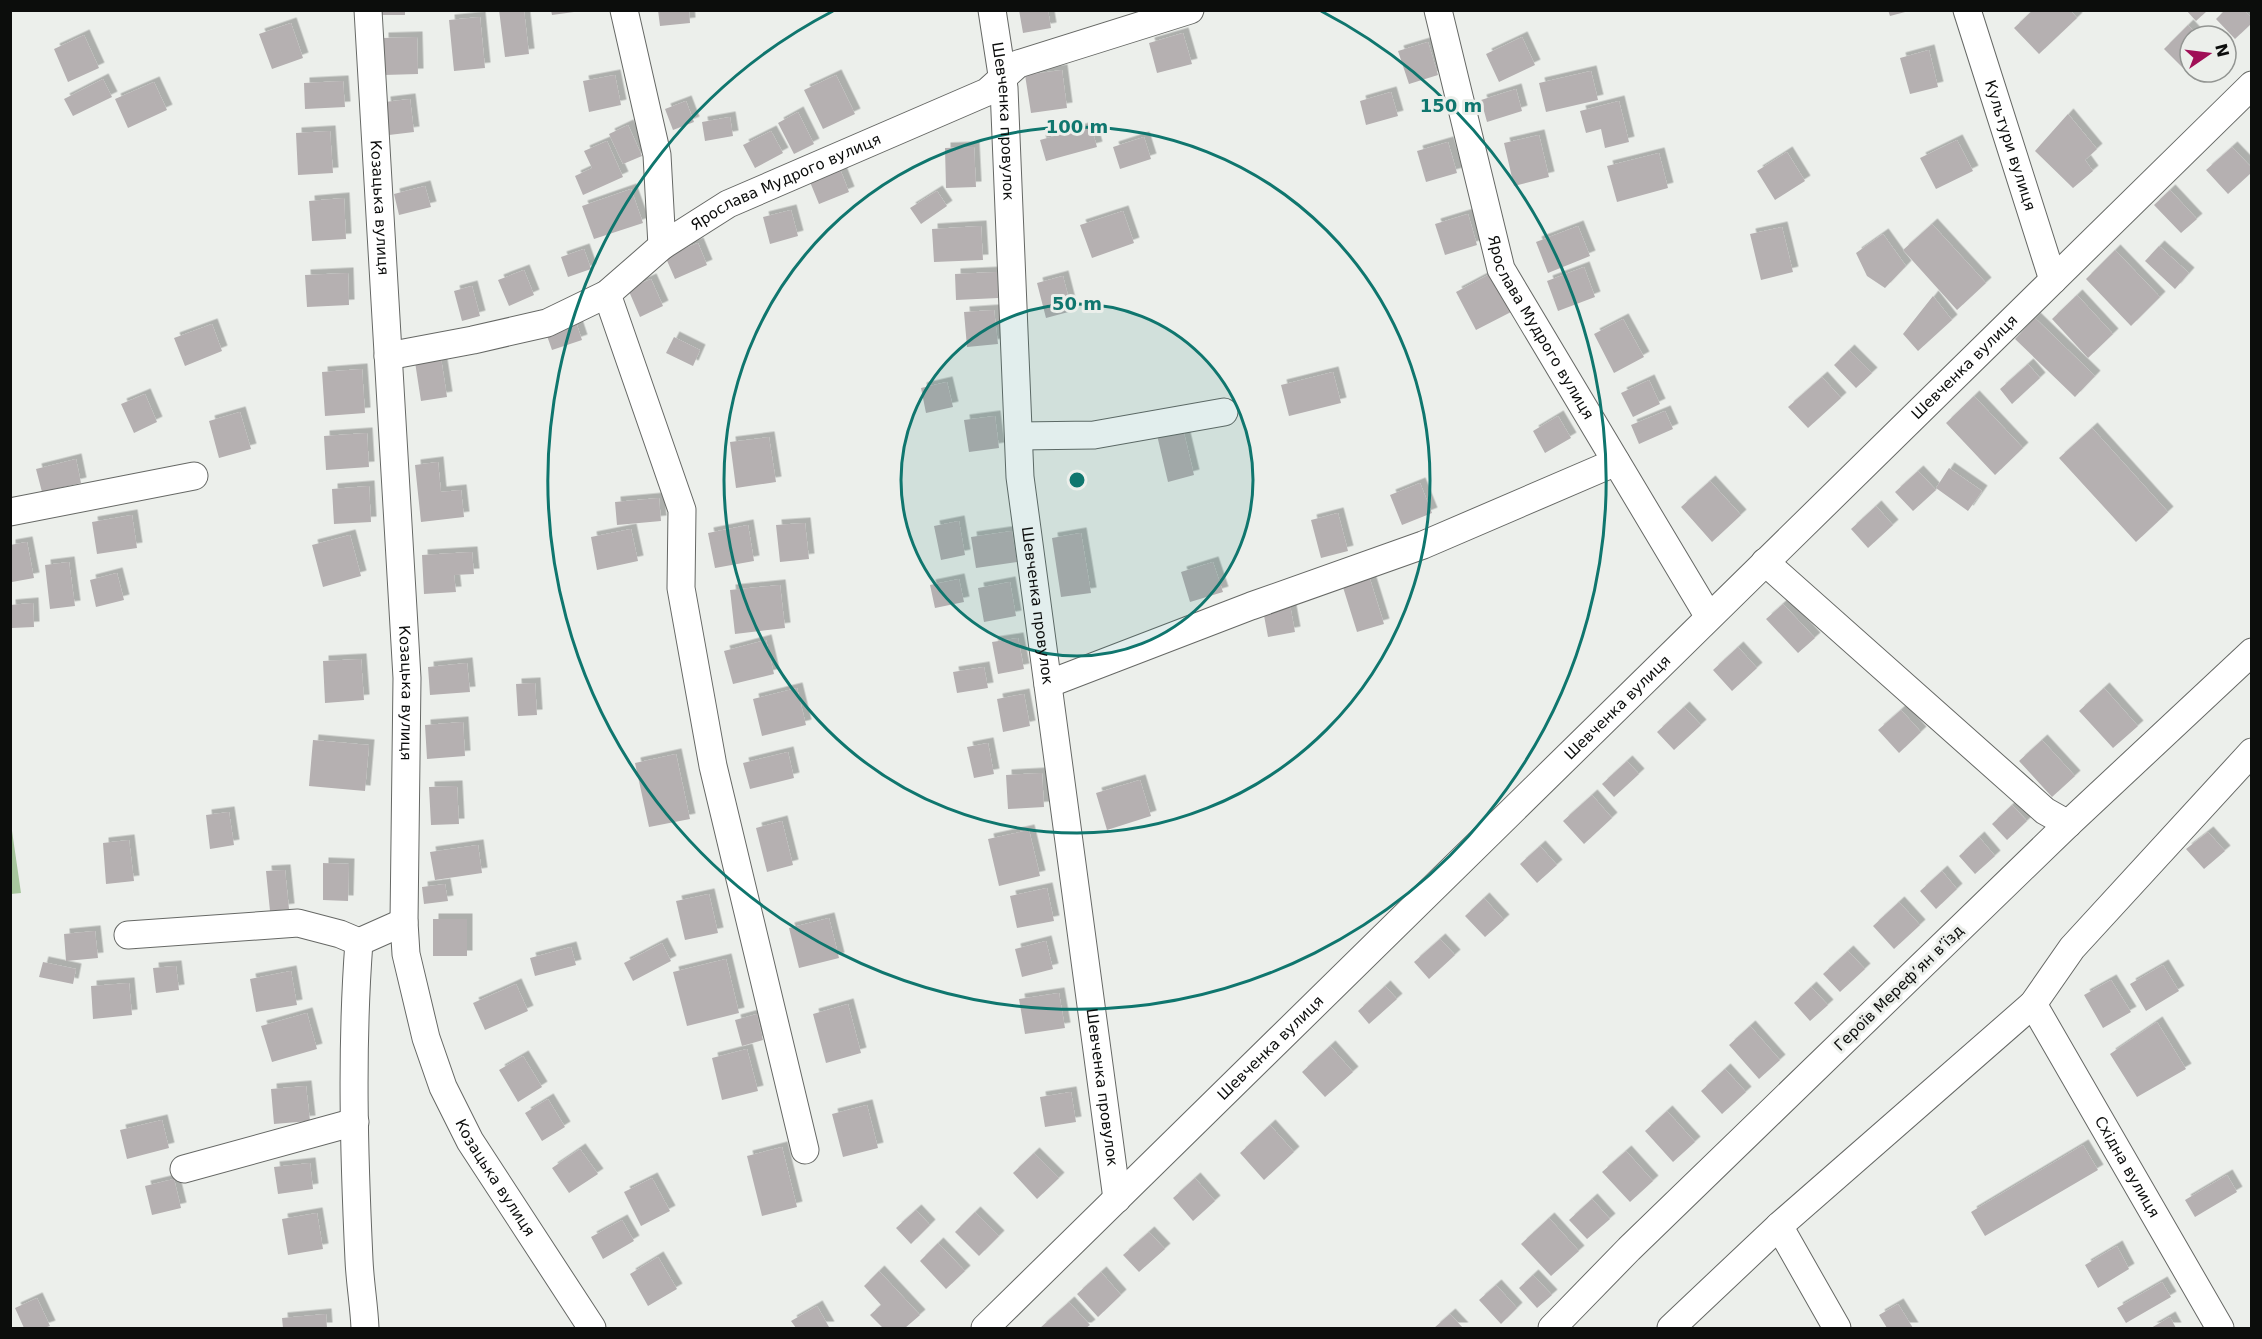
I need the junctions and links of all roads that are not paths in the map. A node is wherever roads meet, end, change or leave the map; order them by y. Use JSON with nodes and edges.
{"nodes":[{"id":1,"x":368,"y":10,"type":"edge"},
{"id":2,"x":624,"y":10,"type":"edge"},
{"id":3,"x":992,"y":10,"type":"edge"},
{"id":4,"x":1191,"y":10,"type":"edge"},
{"id":5,"x":1438,"y":10,"type":"edge"},
{"id":6,"x":1967,"y":10,"type":"edge"},
{"id":7,"x":1002,"y":78,"type":"junction"},
{"id":8,"x":2252,"y":85,"type":"edge"},
{"id":9,"x":662,"y":246,"type":"junction"},
{"id":10,"x":2053,"y":280,"type":"junction"},
{"id":11,"x":607,"y":294,"type":"junction"},
{"id":12,"x":388,"y":356,"type":"junction"},
{"id":13,"x":1224,"y":412,"type":"dead end"},
{"id":14,"x":1019,"y":436,"type":"junction"},
{"id":15,"x":1616,"y":462,"type":"junction"},
{"id":16,"x":194,"y":476,"type":"dead end"},
{"id":17,"x":10,"y":512,"type":"edge"},
{"id":18,"x":1765,"y":562,"type":"junction"},
{"id":19,"x":1709,"y":617,"type":"junction"},
{"id":20,"x":2252,"y":652,"type":"edge"},
{"id":21,"x":1048,"y":684,"type":"junction"},
{"id":22,"x":2252,"y":752,"type":"edge"},
{"id":23,"x":2068,"y":824,"type":"junction"},
{"id":24,"x":404,"y":921,"type":"junction"},
{"id":25,"x":128,"y":935,"type":"dead end"},
{"id":26,"x":359,"y":942,"type":"junction"},
{"id":27,"x":2033,"y":1004,"type":"junction"},
{"id":28,"x":355,"y":1122,"type":"junction"},
{"id":29,"x":805,"y":1150,"type":"dead end"},
{"id":30,"x":184,"y":1169,"type":"dead end"},
{"id":31,"x":1117,"y":1199,"type":"junction"},
{"id":32,"x":1779,"y":1226,"type":"junction"},
{"id":33,"x":365,"y":1329,"type":"edge"},
{"id":34,"x":592,"y":1329,"type":"edge"},
{"id":35,"x":985,"y":1329,"type":"edge"},
{"id":36,"x":1552,"y":1329,"type":"edge"},
{"id":37,"x":1671,"y":1329,"type":"edge"},
{"id":38,"x":1837,"y":1329,"type":"edge"},
{"id":39,"x":2220,"y":1329,"type":"edge"}],
"edges":[{"from":1,"to":12,"type":"street","name":"Козацька вулиця"},
{"from":2,"to":9,"type":"street"},
{"from":3,"to":7,"type":"street","name":"Шевченка провулок"},
{"from":4,"to":7,"type":"street","name":"Ярослава Мудрого вулиця"},
{"from":5,"to":15,"type":"street","name":"Ярослава Мудрого вулиця"},
{"from":6,"to":10,"type":"street","name":"Культури вулиця"},
{"from":7,"to":9,"type":"street","name":"Ярослава Мудрого вулиця"},
{"from":7,"to":14,"type":"street","name":"Шевченка провулок"},
{"from":8,"to":10,"type":"street","name":"Шевченка вулиця"},
{"from":9,"to":11,"type":"street","name":"Ярослава Мудрого вулиця"},
{"from":10,"to":18,"type":"street","name":"Шевченка вулиця"},
{"from":11,"to":12,"type":"street","name":"Ярослава Мудрого вулиця"},
{"from":11,"to":29,"type":"street"},
{"from":12,"to":24,"type":"street","name":"Козацька вулиця"},
{"from":13,"to":14,"type":"street"},
{"from":14,"to":21,"type":"street","name":"Шевченка провулок"},
{"from":15,"to":19,"type":"street","name":"Ярослава Мудрого вулиця"},
{"from":15,"to":21,"type":"street"},
{"from":16,"to":17,"type":"street"},
{"from":18,"to":19,"type":"street","name":"Шевченка вулиця"},
{"from":18,"to":23,"type":"street"},
{"from":19,"to":31,"type":"street","name":"Шевченка вулиця"},
{"from":20,"to":23,"type":"street","name":"Героїв Мерефʼян вʼїзд"},
{"from":21,"to":31,"type":"street","name":"Шевченка провулок"},
{"from":22,"to":27,"type":"street"},
{"from":23,"to":36,"type":"street","name":"Героїв Мерефʼян вʼїзд"},
{"from":24,"to":26,"type":"street"},
{"from":24,"to":34,"type":"street","name":"Козацька вулиця"},
{"from":25,"to":26,"type":"street"},
{"from":26,"to":28,"type":"street"},
{"from":27,"to":32,"type":"street"},
{"from":27,"to":39,"type":"street","name":"Східна вулиця"},
{"from":28,"to":30,"type":"street"},
{"from":28,"to":33,"type":"street"},
{"from":31,"to":35,"type":"street","name":"Шевченка вулиця"},
{"from":32,"to":37,"type":"street"},
{"from":32,"to":38,"type":"street"}]}
